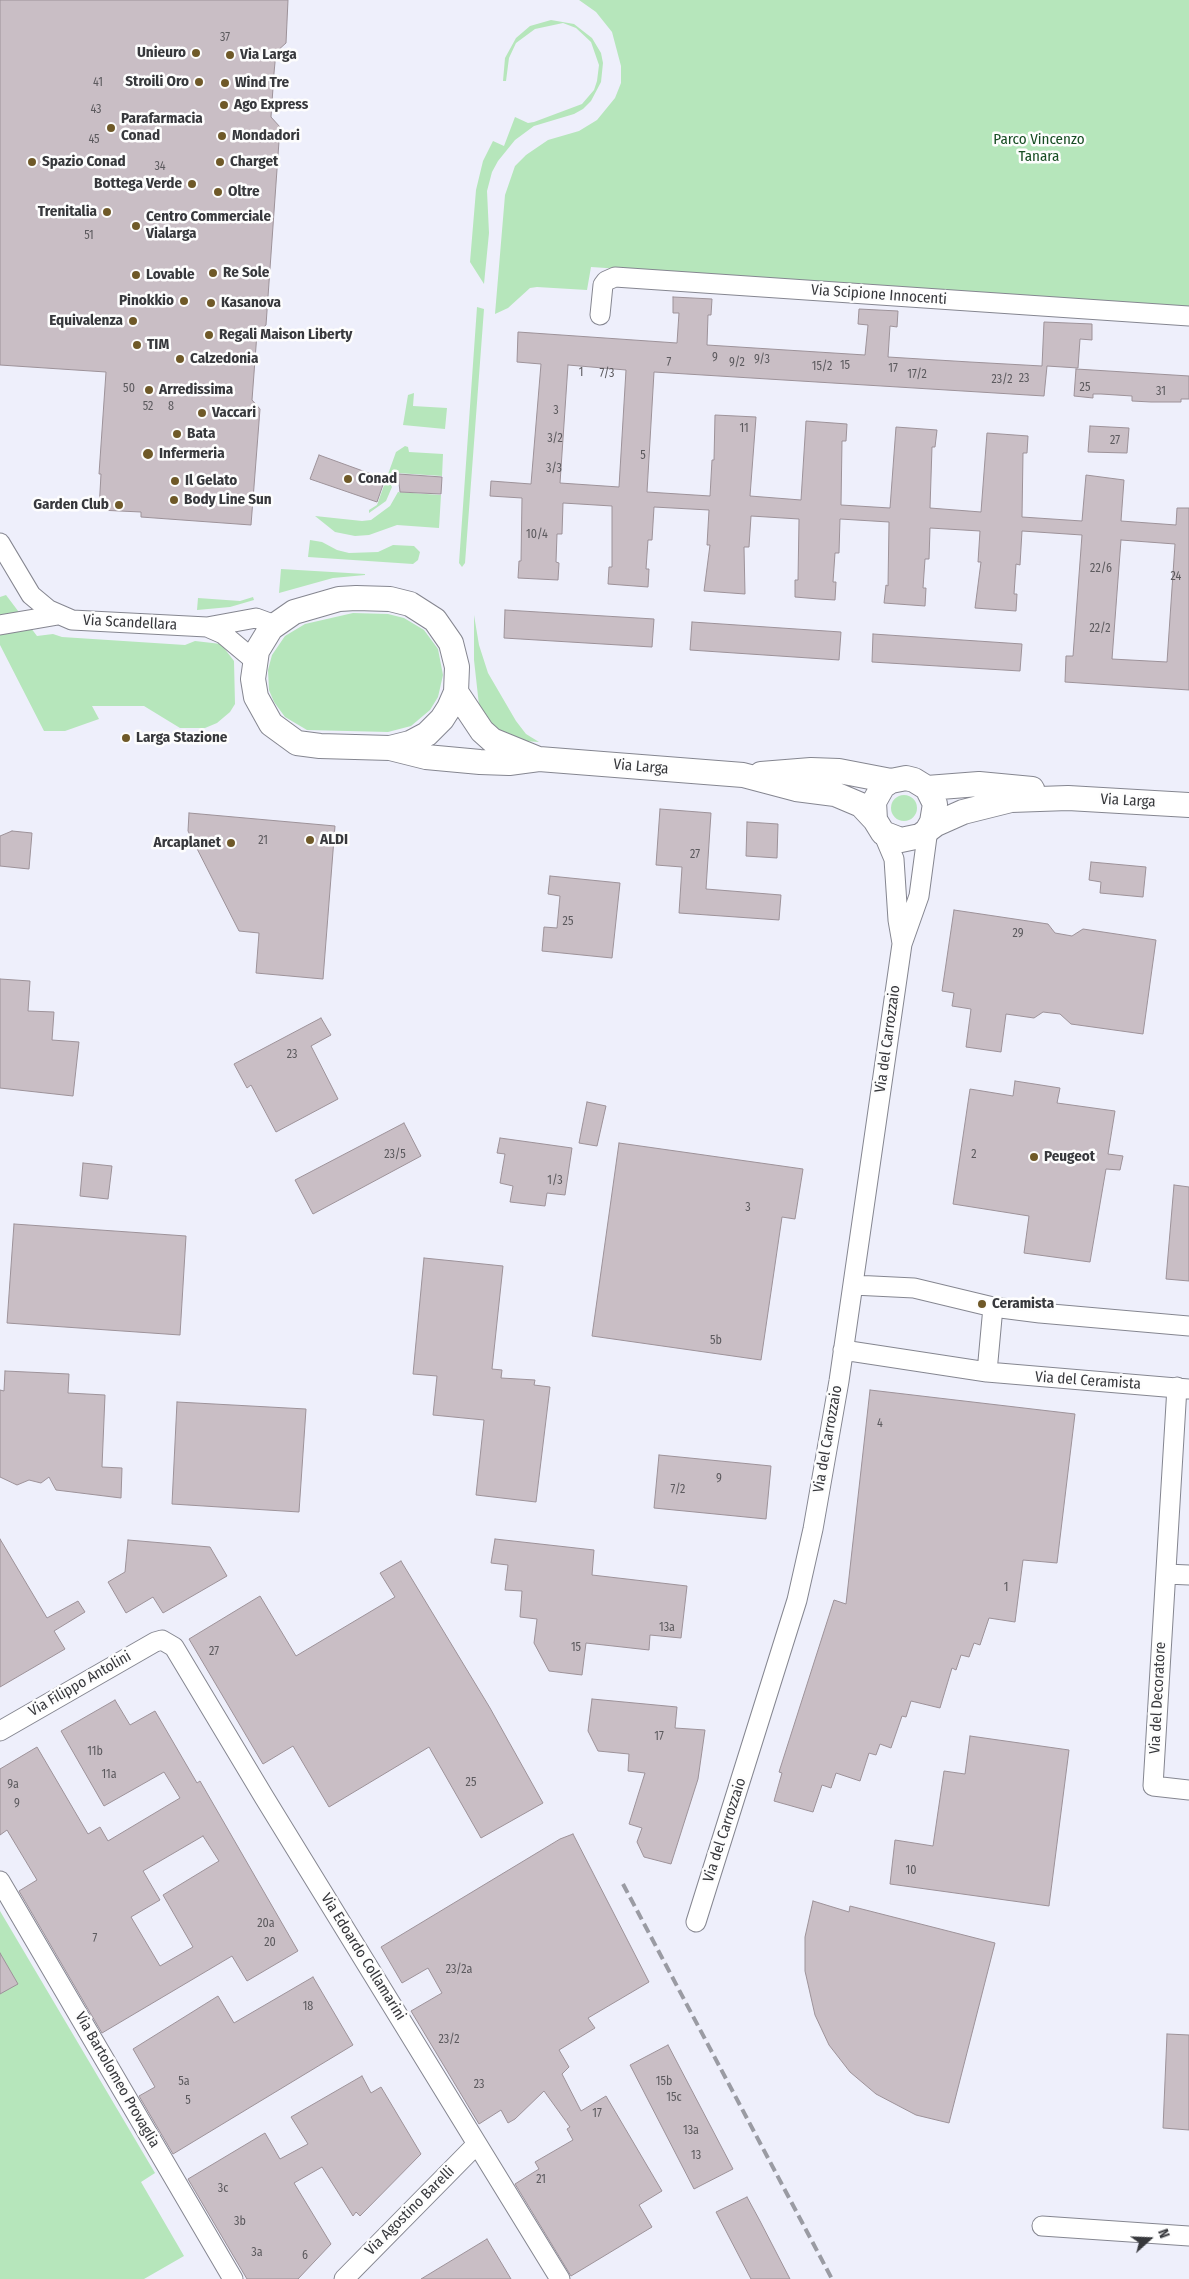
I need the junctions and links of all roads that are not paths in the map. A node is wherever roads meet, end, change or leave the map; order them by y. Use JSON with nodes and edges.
{"nodes":[{"id":1,"x":600,"y":315,"type":"dead end"},
{"id":2,"x":1189,"y":316,"type":"edge"},
{"id":3,"x":0,"y":543,"type":"edge"},
{"id":4,"x":58,"y":615,"type":"junction"},
{"id":5,"x":0,"y":624,"type":"edge"},
{"id":6,"x":275,"y":625,"type":"junction"},
{"id":7,"x":207,"y":626,"type":"junction"},
{"id":8,"x":254,"y":660,"type":"junction"},
{"id":9,"x":456,"y":692,"type":"junction"},
{"id":10,"x":390,"y":748,"type":"junction"},
{"id":11,"x":539,"y":759,"type":"junction"},
{"id":12,"x":743,"y":775,"type":"junction"},
{"id":13,"x":891,"y":781,"type":"junction"},
{"id":14,"x":927,"y":788,"type":"junction"},
{"id":15,"x":1068,"y":798,"type":"junction"},
{"id":16,"x":1189,"y":805,"type":"edge"},
{"id":17,"x":879,"y":826,"type":"junction"},
{"id":18,"x":928,"y":829,"type":"junction"},
{"id":19,"x":902,"y":944,"type":"junction"},
{"id":20,"x":852,"y":1285,"type":"junction"},
{"id":21,"x":992,"y":1307,"type":"junction"},
{"id":22,"x":1189,"y":1326,"type":"edge"},
{"id":23,"x":843,"y":1350,"type":"junction"},
{"id":24,"x":987,"y":1372,"type":"junction"},
{"id":25,"x":1183,"y":1388,"type":"edge"},
{"id":26,"x":1166,"y":1574,"type":"junction"},
{"id":27,"x":1189,"y":1575,"type":"edge"},
{"id":28,"x":162,"y":1640,"type":"joint"},
{"id":29,"x":0,"y":1731,"type":"edge"},
{"id":30,"x":1189,"y":1790,"type":"edge"},
{"id":31,"x":0,"y":1881,"type":"edge"},
{"id":32,"x":696,"y":1922,"type":"dead end"},
{"id":33,"x":477,"y":2144,"type":"junction"},
{"id":34,"x":1042,"y":2226,"type":"dead end"},
{"id":35,"x":1189,"y":2236,"type":"edge"},
{"id":36,"x":233,"y":2279,"type":"edge"},
{"id":37,"x":344,"y":2279,"type":"edge"},
{"id":38,"x":560,"y":2279,"type":"edge"}],
"edges":[{"from":1,"to":2,"type":"street","name":"Via Scipione Innocenti"},
{"from":3,"to":4,"type":"street","name":"Via Scandellara"},
{"from":4,"to":5,"type":"street"},
{"from":4,"to":7,"type":"street","name":"Via Scandellara"},
{"from":6,"to":7,"type":"street","name":"Via Scandellara"},
{"from":6,"to":8,"type":"main road"},
{"from":6,"to":9,"type":"main road"},
{"from":7,"to":8,"type":"street","name":"Via Scandellara"},
{"from":8,"to":10,"type":"main road"},
{"from":9,"to":10,"type":"main road"},
{"from":9,"to":11,"type":"main road","name":"Via Larga"},
{"from":10,"to":11,"type":"main road","name":"Via Larga"},
{"from":11,"to":12,"type":"main road","name":"Via Larga"},
{"from":12,"to":13,"type":"main road","name":"Via Larga"},
{"from":12,"to":17,"type":"main road","name":"Via Larga"},
{"from":13,"to":14,"type":"main road","name":"Via Larga"},
{"from":13,"to":17,"type":"main road"},
{"from":14,"to":15,"type":"main road","name":"Via Larga"},
{"from":14,"to":18,"type":"main road"},
{"from":15,"to":16,"type":"main road","name":"Via Larga"},
{"from":15,"to":18,"type":"main road","name":"Via Larga"},
{"from":17,"to":18,"type":"main road","name":"Via Larga"},
{"from":17,"to":19,"type":"street","name":"Via del Carrozzaio"},
{"from":18,"to":19,"type":"street","name":"Via del Carrozzaio"},
{"from":19,"to":20,"type":"street","name":"Via del Carrozzaio"},
{"from":20,"to":21,"type":"street"},
{"from":20,"to":23,"type":"street","name":"Via del Carrozzaio"},
{"from":21,"to":22,"type":"street"},
{"from":21,"to":24,"type":"street"},
{"from":23,"to":24,"type":"street","name":"Via del Ceramista"},
{"from":23,"to":32,"type":"street","name":"Via del Carrozzaio"},
{"from":24,"to":25,"type":"street","name":"Via del Ceramista"},
{"from":25,"to":26,"type":"street","name":"Via del Decoratore"},
{"from":26,"to":27,"type":"street"},
{"from":26,"to":30,"type":"street","name":"Via del Decoratore"},
{"from":28,"to":29,"type":"street","name":"Via Filippo Antolini"},
{"from":28,"to":33,"type":"street","name":"Via Edoardo Collamarini"},
{"from":31,"to":36,"type":"street","name":"Via Bartolomeo Provaglia"},
{"from":33,"to":37,"type":"street","name":"Via Agostino Barelli"},
{"from":33,"to":38,"type":"street","name":"Via Edoardo Collamarini"},
{"from":34,"to":35,"type":"street"}]}
